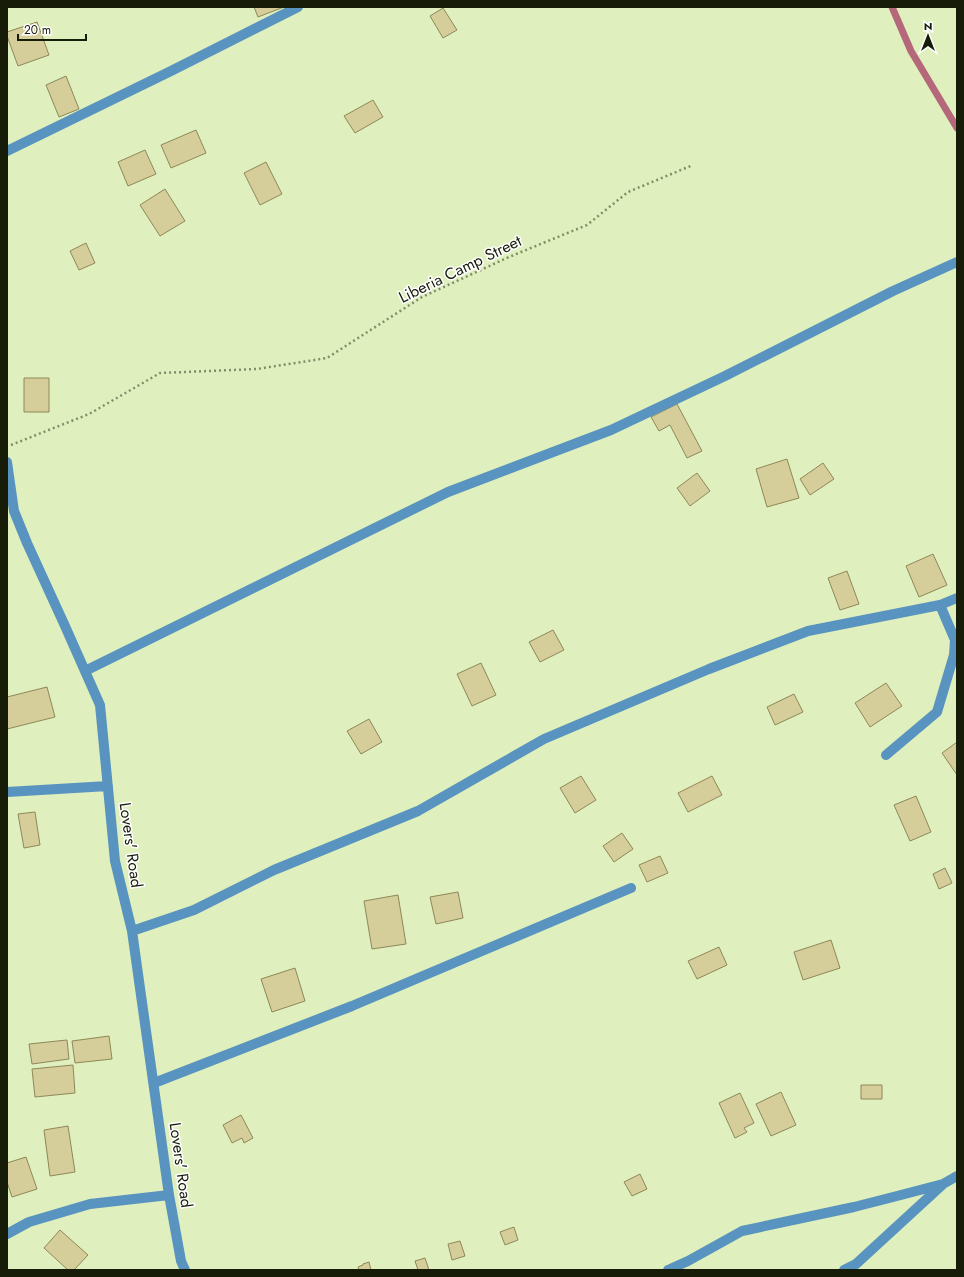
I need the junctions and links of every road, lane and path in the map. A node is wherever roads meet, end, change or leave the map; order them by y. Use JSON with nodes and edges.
{"nodes":[{"id":1,"x":298,"y":7,"type":"edge"},
{"id":2,"x":7,"y":151,"type":"edge"},
{"id":3,"x":693,"y":165,"type":"dead end"},
{"id":4,"x":957,"y":262,"type":"edge"},
{"id":5,"x":7,"y":447,"type":"edge"},
{"id":6,"x":7,"y":462,"type":"edge"},
{"id":7,"x":957,"y":598,"type":"edge"},
{"id":8,"x":940,"y":605,"type":"junction"},
{"id":9,"x":85,"y":672,"type":"junction"},
{"id":10,"x":886,"y":755,"type":"dead end"},
{"id":11,"x":108,"y":786,"type":"junction"},
{"id":12,"x":7,"y":792,"type":"edge"},
{"id":13,"x":631,"y":888,"type":"dead end"},
{"id":14,"x":132,"y":931,"type":"junction"},
{"id":15,"x":154,"y":1083,"type":"junction"},
{"id":16,"x":957,"y":1176,"type":"edge"},
{"id":17,"x":943,"y":1184,"type":"junction"},
{"id":18,"x":169,"y":1195,"type":"junction"},
{"id":19,"x":7,"y":1234,"type":"edge"},
{"id":20,"x":185,"y":1270,"type":"edge"},
{"id":21,"x":668,"y":1270,"type":"edge"},
{"id":22,"x":844,"y":1270,"type":"edge"}],
"edges":[{"from":1,"to":2,"type":"street"},
{"from":3,"to":5,"type":"path","name":"Liberia Camp Street"},
{"from":4,"to":9,"type":"street"},
{"from":6,"to":9,"type":"street","name":"Lovers' Road"},
{"from":7,"to":8,"type":"street"},
{"from":8,"to":10,"type":"street"},
{"from":8,"to":14,"type":"street"},
{"from":9,"to":11,"type":"street","name":"Lovers' Road"},
{"from":11,"to":12,"type":"street"},
{"from":11,"to":14,"type":"street","name":"Lovers' Road"},
{"from":13,"to":15,"type":"street"},
{"from":14,"to":15,"type":"street","name":"Lovers' Road"},
{"from":15,"to":18,"type":"street","name":"Lovers' Road"},
{"from":16,"to":17,"type":"street"},
{"from":17,"to":21,"type":"street"},
{"from":17,"to":22,"type":"street"},
{"from":18,"to":19,"type":"street"},
{"from":18,"to":20,"type":"street","name":"Lovers' Road"}]}
